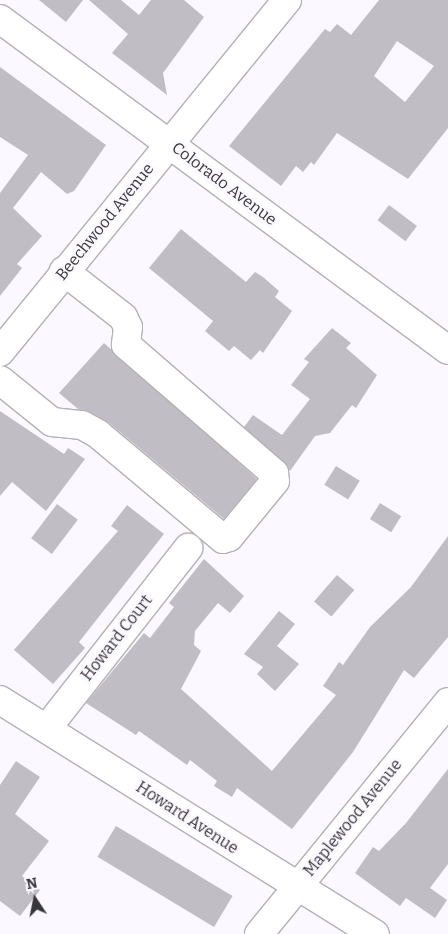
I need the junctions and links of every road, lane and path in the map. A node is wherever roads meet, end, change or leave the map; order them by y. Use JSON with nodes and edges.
{"nodes":[{"id":1,"x":287,"y":0,"type":"edge"},
{"id":2,"x":0,"y":19,"type":"edge"},
{"id":3,"x":170,"y":143,"type":"junction"},
{"id":4,"x":64,"y":271,"type":"junction"},
{"id":5,"x":1,"y":349,"type":"edge"},
{"id":6,"x":448,"y":350,"type":"edge"},
{"id":7,"x":0,"y":380,"type":"edge"},
{"id":8,"x":188,"y":548,"type":"dead end"},
{"id":9,"x":0,"y":700,"type":"edge"},
{"id":10,"x":448,"y":702,"type":"edge"},
{"id":11,"x":47,"y":728,"type":"junction"},
{"id":12,"x":296,"y":887,"type":"junction"},
{"id":13,"x":259,"y":934,"type":"edge"},
{"id":14,"x":375,"y":934,"type":"edge"}],
"edges":[{"from":1,"to":3,"type":"street","name":"Beechwood Avenue"},
{"from":2,"to":3,"type":"street","name":"Colorado Avenue"},
{"from":3,"to":4,"type":"street","name":"Beechwood Avenue"},
{"from":3,"to":6,"type":"street","name":"Colorado Avenue"},
{"from":4,"to":5,"type":"street","name":"Beechwood Avenue"},
{"from":4,"to":7,"type":"street"},
{"from":8,"to":11,"type":"street","name":"Howard Court"},
{"from":9,"to":11,"type":"street","name":"Howard Avenue"},
{"from":10,"to":12,"type":"street","name":"Maplewood Avenue"},
{"from":11,"to":12,"type":"street","name":"Howard Avenue"},
{"from":12,"to":13,"type":"street","name":"Maplewood Avenue"},
{"from":12,"to":14,"type":"street","name":"Howard Avenue"}]}
